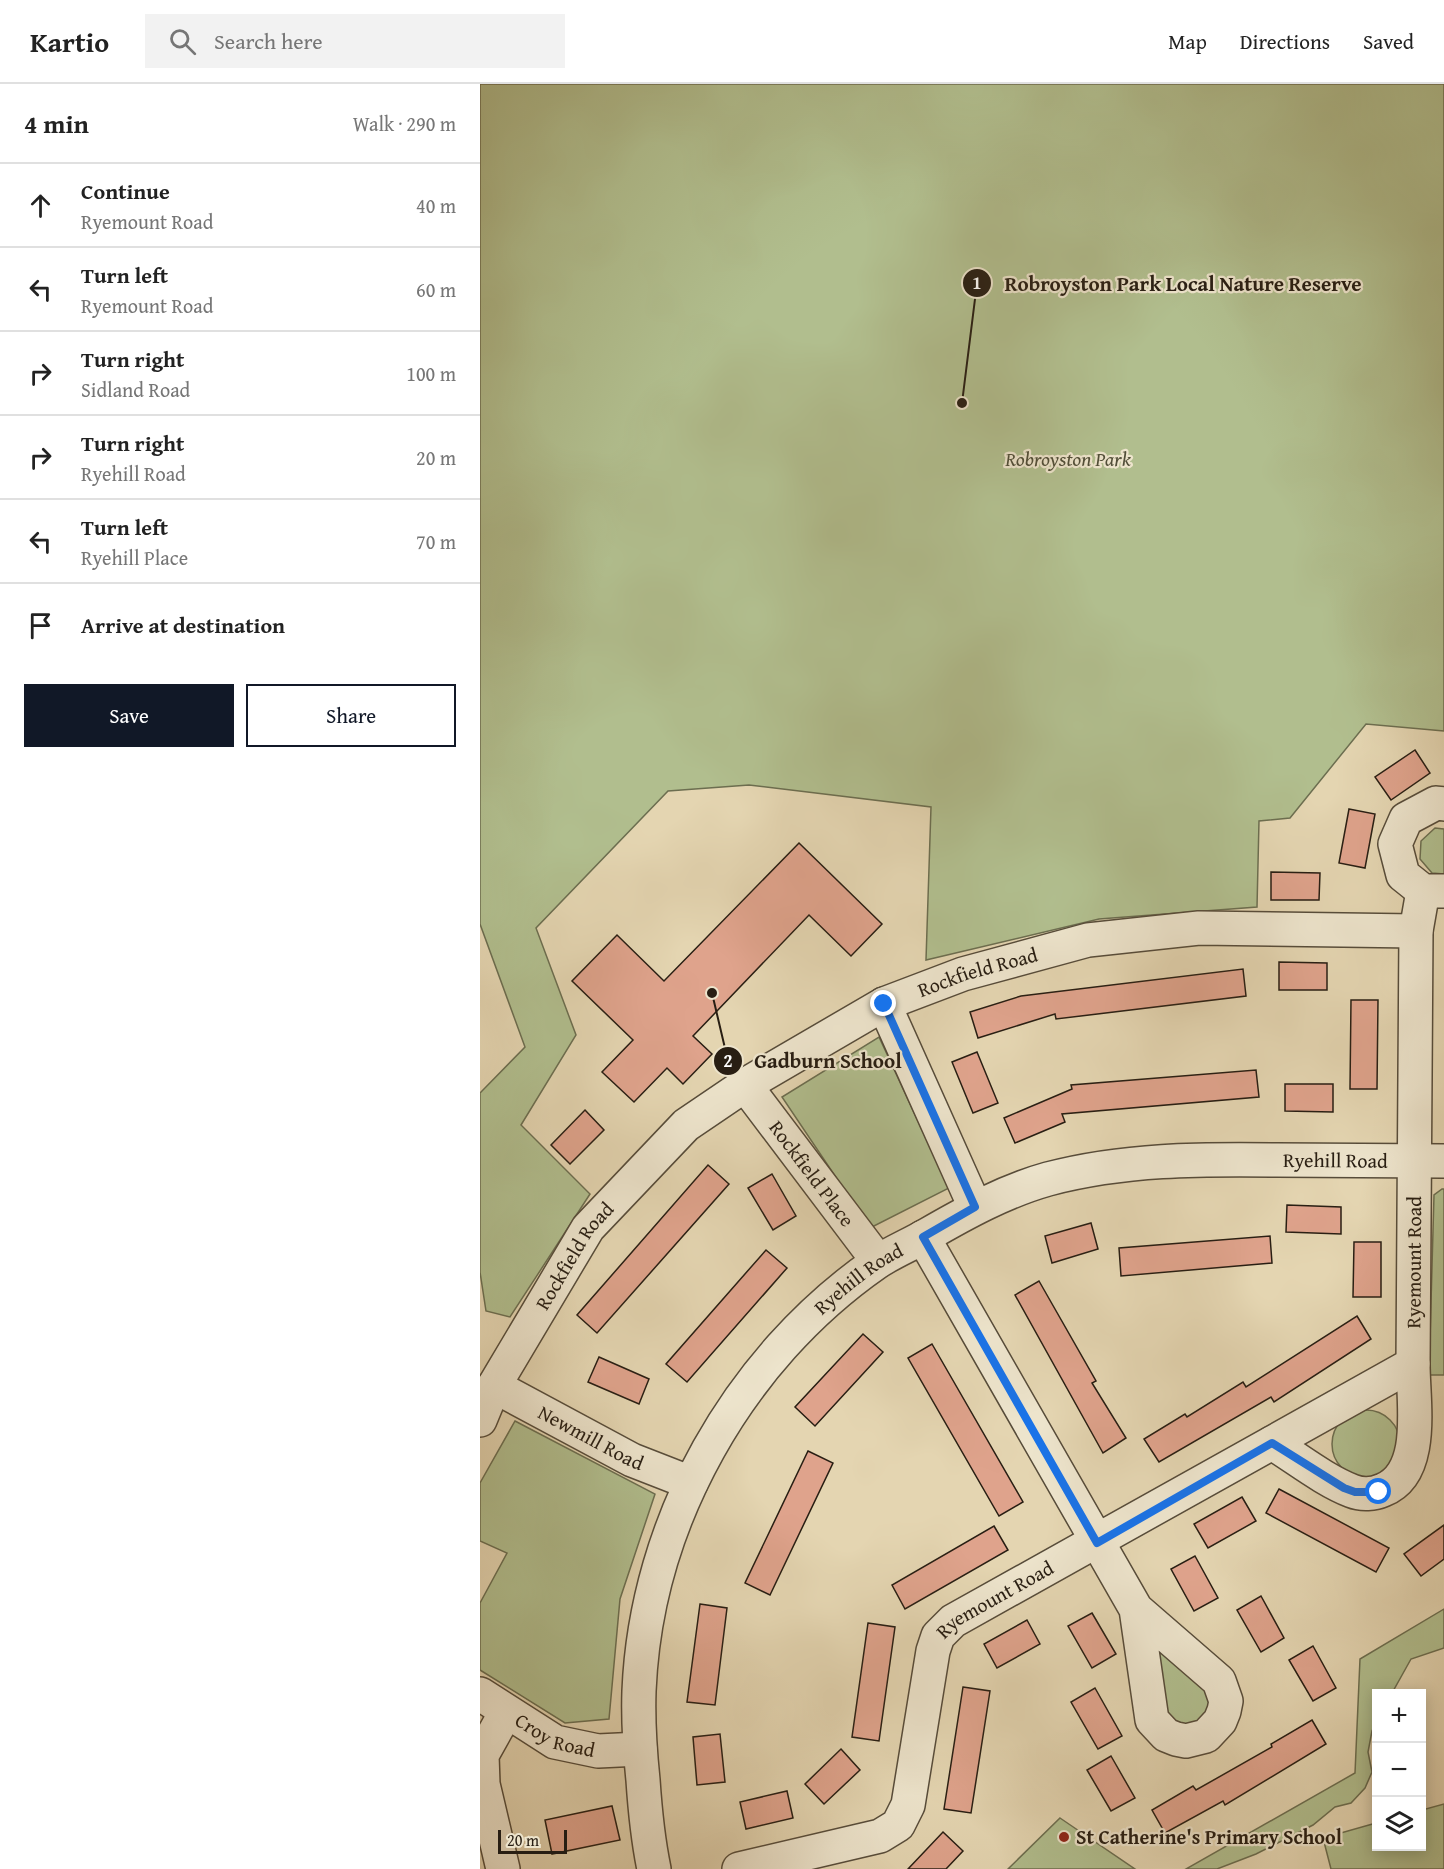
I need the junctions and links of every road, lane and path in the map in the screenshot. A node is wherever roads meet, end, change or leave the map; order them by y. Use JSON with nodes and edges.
{"nodes":[{"id":1,"x":1444,"y":804,"type":"edge"},
{"id":2,"x":1434,"y":891,"type":"edge"},
{"id":3,"x":1416,"y":931,"type":"junction"},
{"id":4,"x":884,"y":1004,"type":"junction"},
{"id":5,"x":745,"y":1085,"type":"junction"},
{"id":6,"x":1429,"y":1161,"type":"edge"},
{"id":7,"x":975,"y":1207,"type":"junction"},
{"id":8,"x":923,"y":1237,"type":"junction"},
{"id":9,"x":878,"y":1262,"type":"junction"},
{"id":10,"x":1413,"y":1364,"type":"junction"},
{"id":11,"x":494,"y":1386,"type":"junction"},
{"id":12,"x":480,"y":1420,"type":"edge"},
{"id":13,"x":1272,"y":1443,"type":"junction"},
{"id":14,"x":691,"y":1483,"type":"junction"},
{"id":15,"x":1097,"y":1543,"type":"junction"},
{"id":16,"x":1136,"y":1609,"type":"dead end"},
{"id":17,"x":493,"y":1703,"type":"edge"},
{"id":18,"x":640,"y":1749,"type":"junction"},
{"id":19,"x":503,"y":1869,"type":"edge"},
{"id":20,"x":654,"y":1869,"type":"edge"},
{"id":21,"x":739,"y":1869,"type":"edge"}],
"edges":[{"from":1,"to":2,"type":"street"},
{"from":2,"to":3,"type":"street"},
{"from":3,"to":4,"type":"street","name":"Rockfield Road"},
{"from":3,"to":6,"type":"street"},
{"from":4,"to":5,"type":"street","name":"Rockfield Road"},
{"from":4,"to":7,"type":"street"},
{"from":5,"to":9,"type":"street","name":"Rockfield Place"},
{"from":5,"to":11,"type":"street","name":"Rockfield Road"},
{"from":6,"to":7,"type":"street","name":"Ryehill Road"},
{"from":6,"to":10,"type":"street","name":"Ryemount Road"},
{"from":7,"to":8,"type":"street","name":"Ryehill Road"},
{"from":8,"to":9,"type":"street","name":"Ryehill Road"},
{"from":8,"to":15,"type":"street"},
{"from":9,"to":14,"type":"street","name":"Ryehill Road"},
{"from":10,"to":13,"type":"street","name":"Ryemount Road"},
{"from":10,"to":13,"type":"street","name":"Ryemount Road"},
{"from":11,"to":12,"type":"street","name":"Rockfield Road"},
{"from":11,"to":14,"type":"street","name":"Newmill Road"},
{"from":13,"to":15,"type":"street","name":"Ryemount Road"},
{"from":14,"to":18,"type":"street","name":"Ryehill Road"},
{"from":15,"to":16,"type":"street"},
{"from":15,"to":21,"type":"street","name":"Ryemount Road"},
{"from":17,"to":18,"type":"street","name":"Croy Road"},
{"from":17,"to":19,"type":"street"},
{"from":18,"to":20,"type":"street","name":"Ryehill Road"}]}
